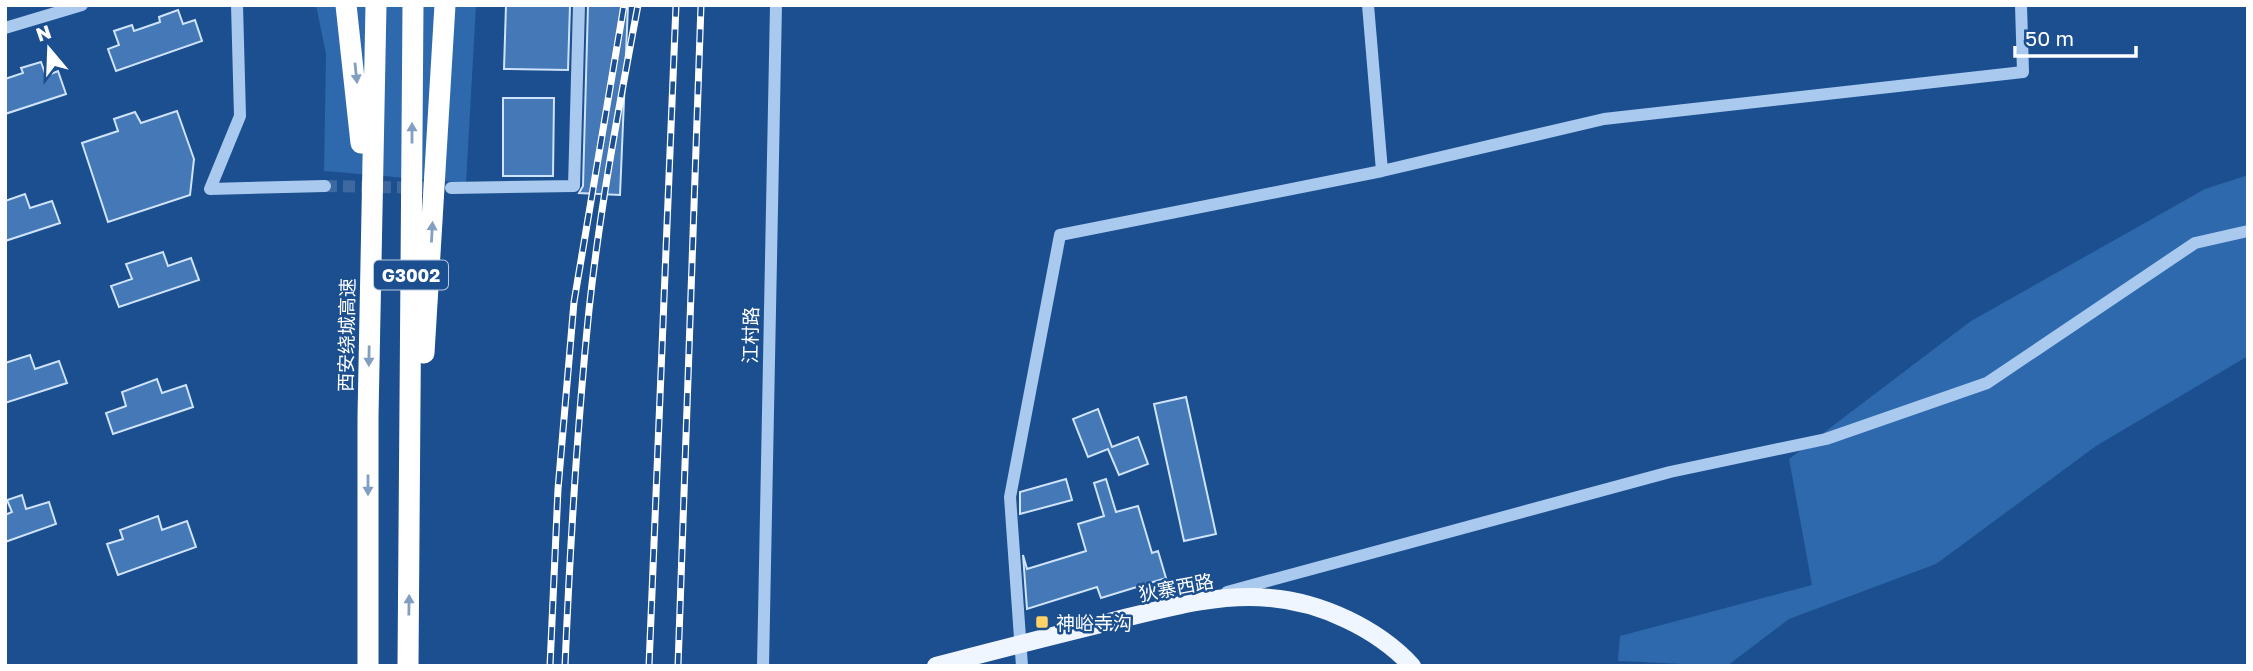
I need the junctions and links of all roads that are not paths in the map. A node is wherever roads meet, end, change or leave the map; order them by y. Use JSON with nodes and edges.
{"nodes":[{"id":1,"x":82,"y":5,"type":"edge"},
{"id":2,"x":237,"y":5,"type":"edge"},
{"id":3,"x":346,"y":5,"type":"edge"},
{"id":4,"x":376,"y":5,"type":"edge"},
{"id":5,"x":413,"y":5,"type":"edge"},
{"id":6,"x":445,"y":5,"type":"edge"},
{"id":7,"x":579,"y":5,"type":"edge"},
{"id":8,"x":776,"y":5,"type":"edge"},
{"id":9,"x":1368,"y":5,"type":"edge"},
{"id":10,"x":2021,"y":5,"type":"edge"},
{"id":11,"x":5,"y":28,"type":"edge"},
{"id":12,"x":1382,"y":171,"type":"junction"},
{"id":13,"x":325,"y":186,"type":"tunnel mouth"},
{"id":14,"x":451,"y":188,"type":"tunnel mouth"},
{"id":15,"x":2248,"y":231,"type":"edge"},
{"id":16,"x":369,"y":296,"type":"junction"},
{"id":17,"x":410,"y":544,"type":"junction"},
{"id":18,"x":1162,"y":609,"type":"junction"},
{"id":19,"x":1018,"y":644,"type":"junction"},
{"id":20,"x":368,"y":666,"type":"edge"},
{"id":21,"x":408,"y":666,"type":"edge"},
{"id":22,"x":762,"y":666,"type":"edge"},
{"id":23,"x":936,"y":666,"type":"edge"},
{"id":24,"x":1022,"y":666,"type":"edge"},
{"id":25,"x":1412,"y":666,"type":"edge"}],
"edges":[{"from":1,"to":11,"type":"street"},
{"from":2,"to":13,"type":"street"},
{"from":3,"to":16,"type":"highway","one_way":true},
{"from":4,"to":16,"type":"highway","name":"西安绕城高速","number":"G3002"},
{"from":17,"to":5,"type":"highway","number":"G3002","one_way":true},
{"from":17,"to":6,"type":"highway","one_way":true},
{"from":7,"to":14,"type":"street"},
{"from":8,"to":22,"type":"street","name":"江村路"},
{"from":9,"to":12,"type":"street"},
{"from":10,"to":12,"type":"street"},
{"from":12,"to":19,"type":"street"},
{"from":15,"to":18,"type":"street"},
{"from":16,"to":20,"type":"highway","name":"西安绕城高速","number":"G3002","one_way":true},
{"from":21,"to":17,"type":"highway","number":"G3002","one_way":true},
{"from":18,"to":19,"type":"main road","name":"狄寨西路"},
{"from":18,"to":25,"type":"main road","name":"狄寨西路"},
{"from":19,"to":23,"type":"main road","name":"狄寨西路"},
{"from":19,"to":24,"type":"street"}]}
